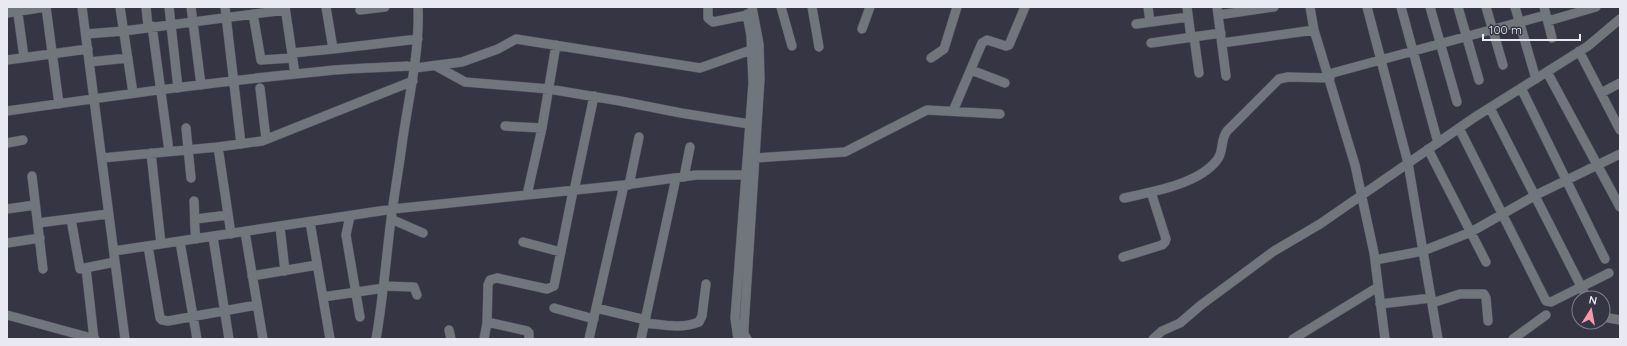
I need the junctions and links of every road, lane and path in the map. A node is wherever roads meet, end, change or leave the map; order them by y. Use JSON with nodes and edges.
{"nodes":[{"id":1,"x":46,"y":7,"type":"edge"},
{"id":2,"x":82,"y":7,"type":"edge"},
{"id":3,"x":120,"y":7,"type":"edge"},
{"id":4,"x":146,"y":7,"type":"edge"},
{"id":5,"x":168,"y":7,"type":"edge"},
{"id":6,"x":191,"y":7,"type":"edge"},
{"id":7,"x":225,"y":7,"type":"edge"},
{"id":8,"x":326,"y":7,"type":"edge"},
{"id":9,"x":385,"y":7,"type":"edge"},
{"id":10,"x":418,"y":7,"type":"edge"},
{"id":11,"x":708,"y":7,"type":"edge"},
{"id":12,"x":781,"y":7,"type":"edge"},
{"id":13,"x":812,"y":7,"type":"edge"},
{"id":14,"x":870,"y":7,"type":"edge"},
{"id":15,"x":957,"y":7,"type":"edge"},
{"id":16,"x":1025,"y":7,"type":"edge"},
{"id":17,"x":1148,"y":7,"type":"edge"},
{"id":18,"x":1187,"y":7,"type":"edge"},
{"id":19,"x":1274,"y":7,"type":"edge"},
{"id":20,"x":1310,"y":7,"type":"edge"},
{"id":21,"x":1367,"y":7,"type":"edge"},
{"id":22,"x":1401,"y":7,"type":"edge"},
{"id":23,"x":1430,"y":7,"type":"edge"},
{"id":24,"x":1458,"y":7,"type":"edge"},
{"id":25,"x":1486,"y":7,"type":"edge"},
{"id":26,"x":1515,"y":7,"type":"edge"},
{"id":27,"x":1596,"y":7,"type":"edge"},
{"id":28,"x":17,"y":9,"type":"edge"},
{"id":29,"x":285,"y":9,"type":"edge"},
{"id":30,"x":360,"y":10,"type":"dead end"},
{"id":31,"x":749,"y":10,"type":"edge"},
{"id":32,"x":1218,"y":11,"type":"edge"},
{"id":33,"x":7,"y":13,"type":"edge"},
{"id":34,"x":253,"y":14,"type":"junction"},
{"id":35,"x":1546,"y":14,"type":"edge"},
{"id":36,"x":226,"y":17,"type":"junction"},
{"id":37,"x":1188,"y":17,"type":"junction"},
{"id":38,"x":1620,"y":19,"type":"edge"},
{"id":39,"x":193,"y":21,"type":"junction"},
{"id":40,"x":1150,"y":22,"type":"junction"},
{"id":41,"x":1519,"y":22,"type":"junction"},
{"id":42,"x":170,"y":24,"type":"junction"},
{"id":43,"x":1136,"y":24,"type":"dead end"},
{"id":44,"x":150,"y":26,"type":"junction"},
{"id":45,"x":862,"y":29,"type":"dead end"},
{"id":46,"x":1314,"y":30,"type":"junction"},
{"id":47,"x":1493,"y":30,"type":"junction"},
{"id":48,"x":124,"y":31,"type":"junction"},
{"id":49,"x":1220,"y":33,"type":"junction"},
{"id":50,"x":86,"y":34,"type":"junction"},
{"id":51,"x":1193,"y":37,"type":"junction"},
{"id":52,"x":1466,"y":37,"type":"junction"},
{"id":53,"x":1552,"y":38,"type":"dead end"},
{"id":54,"x":418,"y":39,"type":"junction"},
{"id":55,"x":1151,"y":43,"type":"dead end"},
{"id":56,"x":1222,"y":43,"type":"junction"},
{"id":57,"x":1441,"y":44,"type":"junction"},
{"id":58,"x":556,"y":45,"type":"junction"},
{"id":59,"x":792,"y":46,"type":"dead end"},
{"id":60,"x":819,"y":46,"type":"dead end"},
{"id":61,"x":88,"y":49,"type":"junction"},
{"id":62,"x":333,"y":49,"type":"junction"},
{"id":63,"x":755,"y":50,"type":"junction"},
{"id":64,"x":1414,"y":51,"type":"junction"},
{"id":65,"x":1580,"y":51,"type":"junction"},
{"id":66,"x":52,"y":53,"type":"junction"},
{"id":67,"x":292,"y":56,"type":"junction"},
{"id":68,"x":24,"y":57,"type":"junction"},
{"id":69,"x":128,"y":58,"type":"junction"},
{"id":70,"x":931,"y":58,"type":"dead end"},
{"id":71,"x":7,"y":60,"type":"edge"},
{"id":72,"x":1381,"y":60,"type":"junction"},
{"id":73,"x":89,"y":62,"type":"junction"},
{"id":74,"x":436,"y":66,"type":"junction"},
{"id":75,"x":1503,"y":66,"type":"dead end"},
{"id":76,"x":415,"y":68,"type":"junction"},
{"id":77,"x":971,"y":70,"type":"junction"},
{"id":78,"x":1547,"y":72,"type":"junction"},
{"id":79,"x":1199,"y":73,"type":"dead end"},
{"id":80,"x":295,"y":74,"type":"junction"},
{"id":81,"x":1226,"y":76,"type":"dead end"},
{"id":82,"x":1329,"y":76,"type":"junction"},
{"id":83,"x":1536,"y":79,"type":"junction"},
{"id":84,"x":1479,"y":80,"type":"dead end"},
{"id":85,"x":233,"y":81,"type":"junction"},
{"id":86,"x":413,"y":81,"type":"junction"},
{"id":87,"x":1006,"y":83,"type":"dead end"},
{"id":88,"x":1620,"y":83,"type":"edge"},
{"id":89,"x":201,"y":85,"type":"junction"},
{"id":90,"x":178,"y":88,"type":"junction"},
{"id":91,"x":260,"y":88,"type":"dead end"},
{"id":92,"x":1521,"y":88,"type":"junction"},
{"id":93,"x":549,"y":89,"type":"junction"},
{"id":94,"x":162,"y":90,"type":"junction"},
{"id":95,"x":133,"y":93,"type":"junction"},
{"id":96,"x":1601,"y":93,"type":"junction"},
{"id":97,"x":594,"y":96,"type":"junction"},
{"id":98,"x":94,"y":99,"type":"junction"},
{"id":99,"x":1457,"y":102,"type":"dead end"},
{"id":100,"x":59,"y":104,"type":"junction"},
{"id":101,"x":1490,"y":108,"type":"junction"},
{"id":102,"x":7,"y":111,"type":"edge"},
{"id":103,"x":953,"y":111,"type":"junction"},
{"id":104,"x":1000,"y":114,"type":"dead end"},
{"id":105,"x":1618,"y":119,"type":"edge"},
{"id":106,"x":749,"y":124,"type":"junction"},
{"id":107,"x":505,"y":126,"type":"dead end"},
{"id":108,"x":186,"y":128,"type":"dead end"},
{"id":109,"x":542,"y":128,"type":"junction"},
{"id":110,"x":1459,"y":128,"type":"junction"},
{"id":111,"x":1620,"y":130,"type":"edge"},
{"id":112,"x":639,"y":137,"type":"dead end"},
{"id":113,"x":266,"y":139,"type":"junction"},
{"id":114,"x":23,"y":140,"type":"dead end"},
{"id":115,"x":7,"y":143,"type":"edge"},
{"id":116,"x":1438,"y":143,"type":"junction"},
{"id":117,"x":241,"y":144,"type":"junction"},
{"id":118,"x":218,"y":146,"type":"junction"},
{"id":119,"x":690,"y":148,"type":"dead end"},
{"id":120,"x":188,"y":149,"type":"junction"},
{"id":121,"x":1428,"y":149,"type":"junction"},
{"id":122,"x":169,"y":151,"type":"junction"},
{"id":123,"x":151,"y":153,"type":"junction"},
{"id":124,"x":1620,"y":154,"type":"edge"},
{"id":125,"x":102,"y":158,"type":"junction"},
{"id":126,"x":755,"y":158,"type":"junction"},
{"id":127,"x":1408,"y":163,"type":"junction"},
{"id":128,"x":1598,"y":165,"type":"junction"},
{"id":129,"x":32,"y":176,"type":"dead end"},
{"id":130,"x":749,"y":176,"type":"junction"},
{"id":131,"x":191,"y":178,"type":"dead end"},
{"id":132,"x":680,"y":178,"type":"junction"},
{"id":133,"x":1566,"y":180,"type":"junction"},
{"id":134,"x":627,"y":185,"type":"junction"},
{"id":135,"x":573,"y":191,"type":"junction"},
{"id":136,"x":1151,"y":192,"type":"junction"},
{"id":137,"x":1361,"y":194,"type":"junction"},
{"id":138,"x":1536,"y":195,"type":"junction"},
{"id":139,"x":527,"y":196,"type":"junction"},
{"id":140,"x":1124,"y":198,"type":"dead end"},
{"id":141,"x":194,"y":201,"type":"dead end"},
{"id":142,"x":35,"y":205,"type":"junction"},
{"id":143,"x":1620,"y":207,"type":"edge"},
{"id":144,"x":7,"y":209,"type":"edge"},
{"id":145,"x":393,"y":209,"type":"junction"},
{"id":146,"x":108,"y":214,"type":"junction"},
{"id":147,"x":1503,"y":214,"type":"junction"},
{"id":148,"x":228,"y":215,"type":"junction"},
{"id":149,"x":350,"y":216,"type":"junction"},
{"id":150,"x":71,"y":219,"type":"junction"},
{"id":151,"x":196,"y":219,"type":"junction"},
{"id":152,"x":391,"y":219,"type":"junction"},
{"id":153,"x":310,"y":222,"type":"junction"},
{"id":154,"x":38,"y":223,"type":"junction"},
{"id":155,"x":280,"y":227,"type":"junction"},
{"id":156,"x":245,"y":232,"type":"junction"},
{"id":157,"x":1470,"y":232,"type":"junction"},
{"id":158,"x":423,"y":233,"type":"dead end"},
{"id":159,"x":231,"y":234,"type":"junction"},
{"id":160,"x":213,"y":237,"type":"junction"},
{"id":161,"x":40,"y":238,"type":"junction"},
{"id":162,"x":196,"y":239,"type":"junction"},
{"id":163,"x":180,"y":242,"type":"junction"},
{"id":164,"x":523,"y":242,"type":"dead end"},
{"id":165,"x":7,"y":243,"type":"edge"},
{"id":166,"x":161,"y":244,"type":"junction"},
{"id":167,"x":148,"y":246,"type":"junction"},
{"id":168,"x":114,"y":251,"type":"junction"},
{"id":169,"x":1423,"y":251,"type":"junction"},
{"id":170,"x":561,"y":252,"type":"junction"},
{"id":171,"x":1123,"y":257,"type":"dead end"},
{"id":172,"x":1606,"y":259,"type":"dead end"},
{"id":173,"x":1375,"y":260,"type":"junction"},
{"id":174,"x":115,"y":262,"type":"junction"},
{"id":175,"x":1486,"y":262,"type":"dead end"},
{"id":176,"x":317,"y":265,"type":"junction"},
{"id":177,"x":86,"y":268,"type":"junction"},
{"id":178,"x":43,"y":269,"type":"dead end"},
{"id":179,"x":285,"y":271,"type":"junction"},
{"id":180,"x":1609,"y":273,"type":"dead end"},
{"id":181,"x":252,"y":276,"type":"junction"},
{"id":182,"x":706,"y":284,"type":"dead end"},
{"id":183,"x":384,"y":287,"type":"junction"},
{"id":184,"x":1378,"y":287,"type":"junction"},
{"id":185,"x":1581,"y":287,"type":"junction"},
{"id":186,"x":1583,"y":290,"type":"edge"},
{"id":187,"x":356,"y":292,"type":"junction"},
{"id":188,"x":417,"y":295,"type":"dead end"},
{"id":189,"x":323,"y":297,"type":"junction"},
{"id":190,"x":1431,"y":301,"type":"junction"},
{"id":191,"x":1380,"y":304,"type":"junction"},
{"id":192,"x":257,"y":305,"type":"junction"},
{"id":193,"x":554,"y":308,"type":"dead end"},
{"id":194,"x":596,"y":308,"type":"junction"},
{"id":195,"x":225,"y":311,"type":"junction"},
{"id":196,"x":7,"y":315,"type":"edge"},
{"id":197,"x":1546,"y":315,"type":"dead end"},
{"id":198,"x":193,"y":317,"type":"junction"},
{"id":199,"x":360,"y":317,"type":"dead end"},
{"id":200,"x":594,"y":318,"type":"junction"},
{"id":201,"x":1488,"y":321,"type":"dead end"},
{"id":202,"x":487,"y":322,"type":"junction"},
{"id":203,"x":646,"y":322,"type":"junction"},
{"id":204,"x":94,"y":339,"type":"edge"},
{"id":205,"x":125,"y":339,"type":"edge"},
{"id":206,"x":196,"y":339,"type":"edge"},
{"id":207,"x":229,"y":339,"type":"edge"},
{"id":208,"x":263,"y":339,"type":"edge"},
{"id":209,"x":330,"y":339,"type":"edge"},
{"id":210,"x":376,"y":339,"type":"edge"},
{"id":211,"x":484,"y":339,"type":"edge"},
{"id":212,"x":529,"y":339,"type":"edge"},
{"id":213,"x":589,"y":339,"type":"edge"},
{"id":214,"x":642,"y":339,"type":"edge"},
{"id":215,"x":738,"y":339,"type":"edge"},
{"id":216,"x":747,"y":339,"type":"edge"},
{"id":217,"x":1153,"y":339,"type":"edge"},
{"id":218,"x":1293,"y":339,"type":"edge"},
{"id":219,"x":1385,"y":339,"type":"edge"},
{"id":220,"x":1438,"y":339,"type":"edge"},
{"id":221,"x":1513,"y":339,"type":"edge"}],
"edges":[{"from":1,"to":28,"type":"street"},
{"from":1,"to":66,"type":"street"},
{"from":2,"to":50,"type":"street"},
{"from":3,"to":48,"type":"street"},
{"from":4,"to":44,"type":"street"},
{"from":5,"to":42,"type":"street"},
{"from":6,"to":39,"type":"street"},
{"from":7,"to":36,"type":"street"},
{"from":8,"to":62,"type":"street"},
{"from":9,"to":30,"type":"street"},
{"from":10,"to":54,"type":"street"},
{"from":11,"to":31,"type":"street"},
{"from":12,"to":59,"type":"street"},
{"from":13,"to":60,"type":"street"},
{"from":14,"to":45,"type":"street"},
{"from":15,"to":70,"type":"street"},
{"from":16,"to":77,"type":"street"},
{"from":17,"to":40,"type":"street"},
{"from":18,"to":37,"type":"street"},
{"from":19,"to":32,"type":"street"},
{"from":20,"to":46,"type":"street"},
{"from":21,"to":72,"type":"street"},
{"from":22,"to":64,"type":"street"},
{"from":23,"to":57,"type":"street"},
{"from":24,"to":52,"type":"street"},
{"from":25,"to":47,"type":"street"},
{"from":26,"to":41,"type":"street"},
{"from":27,"to":35,"type":"street"},
{"from":28,"to":33,"type":"street"},
{"from":28,"to":68,"type":"street"},
{"from":29,"to":34,"type":"street"},
{"from":29,"to":67,"type":"street"},
{"from":31,"to":63,"type":"street"},
{"from":32,"to":49,"type":"street"},
{"from":34,"to":36,"type":"street"},
{"from":34,"to":67,"type":"street"},
{"from":35,"to":41,"type":"street"},
{"from":35,"to":53,"type":"street"},
{"from":36,"to":39,"type":"street"},
{"from":36,"to":85,"type":"street"},
{"from":37,"to":40,"type":"street"},
{"from":37,"to":51,"type":"street"},
{"from":38,"to":65,"type":"street"},
{"from":39,"to":42,"type":"street"},
{"from":39,"to":89,"type":"street"},
{"from":40,"to":43,"type":"street"},
{"from":41,"to":47,"type":"street"},
{"from":41,"to":83,"type":"street"},
{"from":42,"to":44,"type":"street"},
{"from":42,"to":90,"type":"street"},
{"from":44,"to":48,"type":"street"},
{"from":44,"to":94,"type":"street"},
{"from":46,"to":56,"type":"street"},
{"from":46,"to":82,"type":"street"},
{"from":47,"to":52,"type":"street"},
{"from":47,"to":75,"type":"street"},
{"from":48,"to":50,"type":"street"},
{"from":48,"to":69,"type":"street"},
{"from":49,"to":51,"type":"street"},
{"from":49,"to":56,"type":"street"},
{"from":50,"to":61,"type":"street"},
{"from":51,"to":55,"type":"street"},
{"from":51,"to":79,"type":"street"},
{"from":52,"to":57,"type":"street"},
{"from":52,"to":84,"type":"street"},
{"from":54,"to":62,"type":"street"},
{"from":54,"to":76,"type":"street"},
{"from":56,"to":81,"type":"street"},
{"from":57,"to":64,"type":"street"},
{"from":57,"to":99,"type":"street"},
{"from":58,"to":63,"type":"street"},
{"from":58,"to":74,"type":"street"},
{"from":58,"to":93,"type":"street"},
{"from":61,"to":66,"type":"street"},
{"from":61,"to":73,"type":"street"},
{"from":62,"to":67,"type":"street"},
{"from":63,"to":106,"type":"street"},
{"from":63,"to":126,"type":"street"},
{"from":64,"to":72,"type":"street"},
{"from":64,"to":116,"type":"street"},
{"from":65,"to":78,"type":"street"},
{"from":65,"to":96,"type":"street"},
{"from":66,"to":68,"type":"street"},
{"from":66,"to":100,"type":"street"},
{"from":67,"to":80,"type":"street"},
{"from":68,"to":71,"type":"street"},
{"from":69,"to":73,"type":"street"},
{"from":69,"to":95,"type":"street"},
{"from":72,"to":82,"type":"street"},
{"from":72,"to":127,"type":"street"},
{"from":73,"to":98,"type":"street"},
{"from":74,"to":76,"type":"street"},
{"from":74,"to":93,"type":"street"},
{"from":76,"to":80,"type":"street"},
{"from":76,"to":86,"type":"street"},
{"from":77,"to":87,"type":"street"},
{"from":77,"to":103,"type":"street"},
{"from":78,"to":83,"type":"street"},
{"from":78,"to":128,"type":"street"},
{"from":80,"to":85,"type":"street"},
{"from":82,"to":136,"type":"street"},
{"from":82,"to":137,"type":"street"},
{"from":83,"to":92,"type":"street"},
{"from":85,"to":89,"type":"street"},
{"from":85,"to":117,"type":"street"},
{"from":86,"to":113,"type":"street"},
{"from":86,"to":145,"type":"street"},
{"from":88,"to":96,"type":"street"},
{"from":89,"to":90,"type":"street"},
{"from":90,"to":94,"type":"street"},
{"from":91,"to":113,"type":"street"},
{"from":92,"to":101,"type":"street"},
{"from":92,"to":133,"type":"street"},
{"from":93,"to":97,"type":"street"},
{"from":93,"to":109,"type":"street"},
{"from":94,"to":95,"type":"street"},
{"from":94,"to":122,"type":"street"},
{"from":95,"to":98,"type":"street"},
{"from":96,"to":105,"type":"street"},
{"from":97,"to":106,"type":"street"},
{"from":97,"to":135,"type":"street"},
{"from":98,"to":100,"type":"street"},
{"from":98,"to":125,"type":"street"},
{"from":100,"to":102,"type":"street"},
{"from":101,"to":110,"type":"street"},
{"from":101,"to":138,"type":"street"},
{"from":103,"to":104,"type":"street"},
{"from":103,"to":126,"type":"street"},
{"from":105,"to":111,"type":"street"},
{"from":106,"to":130,"type":"street"},
{"from":107,"to":109,"type":"street"},
{"from":108,"to":120,"type":"street"},
{"from":109,"to":139,"type":"street"},
{"from":110,"to":116,"type":"street"},
{"from":110,"to":147,"type":"street"},
{"from":112,"to":134,"type":"street"},
{"from":113,"to":117,"type":"street"},
{"from":114,"to":115,"type":"street"},
{"from":116,"to":121,"type":"street"},
{"from":117,"to":118,"type":"street"},
{"from":118,"to":120,"type":"street"},
{"from":118,"to":148,"type":"street"},
{"from":119,"to":132,"type":"street"},
{"from":120,"to":122,"type":"street"},
{"from":120,"to":131,"type":"street"},
{"from":121,"to":127,"type":"street"},
{"from":121,"to":157,"type":"street"},
{"from":122,"to":123,"type":"street"},
{"from":123,"to":125,"type":"street"},
{"from":123,"to":166,"type":"street"},
{"from":124,"to":128,"type":"street"},
{"from":125,"to":146,"type":"street"},
{"from":126,"to":130,"type":"street"},
{"from":127,"to":137,"type":"street"},
{"from":127,"to":169,"type":"street"},
{"from":128,"to":133,"type":"street"},
{"from":128,"to":143,"type":"street"},
{"from":129,"to":142,"type":"street"},
{"from":130,"to":132,"type":"street"},
{"from":130,"to":215,"type":"street"},
{"from":130,"to":216,"type":"street"},
{"from":132,"to":134,"type":"street"},
{"from":132,"to":203,"type":"street"},
{"from":133,"to":138,"type":"street"},
{"from":133,"to":172,"type":"street"},
{"from":134,"to":135,"type":"street"},
{"from":134,"to":194,"type":"street"},
{"from":135,"to":139,"type":"street"},
{"from":135,"to":170,"type":"street"},
{"from":136,"to":140,"type":"street"},
{"from":136,"to":171,"type":"street"},
{"from":137,"to":173,"type":"street"},
{"from":137,"to":217,"type":"street"},
{"from":138,"to":147,"type":"street"},
{"from":138,"to":185,"type":"street"},
{"from":139,"to":145,"type":"street"},
{"from":141,"to":151,"type":"street"},
{"from":142,"to":144,"type":"street"},
{"from":142,"to":154,"type":"street"},
{"from":145,"to":149,"type":"street"},
{"from":145,"to":152,"type":"street"},
{"from":146,"to":150,"type":"street"},
{"from":146,"to":168,"type":"street"},
{"from":147,"to":157,"type":"street"},
{"from":147,"to":185,"type":"street"},
{"from":148,"to":151,"type":"street"},
{"from":148,"to":159,"type":"street"},
{"from":149,"to":153,"type":"street"},
{"from":149,"to":187,"type":"street"},
{"from":150,"to":154,"type":"street"},
{"from":150,"to":177,"type":"street"},
{"from":151,"to":162,"type":"street"},
{"from":152,"to":158,"type":"street"},
{"from":152,"to":183,"type":"street"},
{"from":153,"to":155,"type":"street"},
{"from":153,"to":176,"type":"street"},
{"from":154,"to":161,"type":"street"},
{"from":155,"to":156,"type":"street"},
{"from":155,"to":179,"type":"street"},
{"from":156,"to":159,"type":"street"},
{"from":156,"to":181,"type":"street"},
{"from":157,"to":169,"type":"street"},
{"from":157,"to":175,"type":"street"},
{"from":159,"to":160,"type":"street"},
{"from":160,"to":162,"type":"street"},
{"from":160,"to":195,"type":"street"},
{"from":161,"to":165,"type":"street"},
{"from":161,"to":178,"type":"street"},
{"from":162,"to":163,"type":"street"},
{"from":163,"to":166,"type":"street"},
{"from":163,"to":198,"type":"street"},
{"from":164,"to":170,"type":"street"},
{"from":166,"to":167,"type":"street"},
{"from":167,"to":168,"type":"street"},
{"from":167,"to":198,"type":"street"},
{"from":168,"to":174,"type":"street"},
{"from":169,"to":173,"type":"street"},
{"from":169,"to":190,"type":"street"},
{"from":170,"to":202,"type":"street"},
{"from":173,"to":184,"type":"street"},
{"from":174,"to":177,"type":"street"},
{"from":174,"to":205,"type":"street"},
{"from":176,"to":179,"type":"street"},
{"from":176,"to":189,"type":"street"},
{"from":177,"to":204,"type":"street"},
{"from":179,"to":181,"type":"street"},
{"from":180,"to":185,"type":"street"},
{"from":181,"to":192,"type":"street"},
{"from":182,"to":203,"type":"street"},
{"from":183,"to":187,"type":"street"},
{"from":183,"to":188,"type":"street"},
{"from":183,"to":210,"type":"street"},
{"from":184,"to":191,"type":"street"},
{"from":184,"to":218,"type":"street"},
{"from":185,"to":186,"type":"street"},
{"from":187,"to":189,"type":"street"},
{"from":187,"to":199,"type":"street"},
{"from":189,"to":209,"type":"street"},
{"from":190,"to":191,"type":"street"},
{"from":190,"to":201,"type":"street"},
{"from":190,"to":220,"type":"street"},
{"from":191,"to":219,"type":"street"},
{"from":192,"to":195,"type":"street"},
{"from":192,"to":208,"type":"street"},
{"from":193,"to":200,"type":"street"},
{"from":194,"to":200,"type":"street"},
{"from":194,"to":203,"type":"street"},
{"from":195,"to":198,"type":"street"},
{"from":195,"to":207,"type":"street"},
{"from":196,"to":204,"type":"street"},
{"from":197,"to":221,"type":"street"},
{"from":198,"to":206,"type":"street"},
{"from":200,"to":213,"type":"street"},
{"from":202,"to":211,"type":"street"},
{"from":202,"to":212,"type":"street"},
{"from":203,"to":214,"type":"street"}]}
